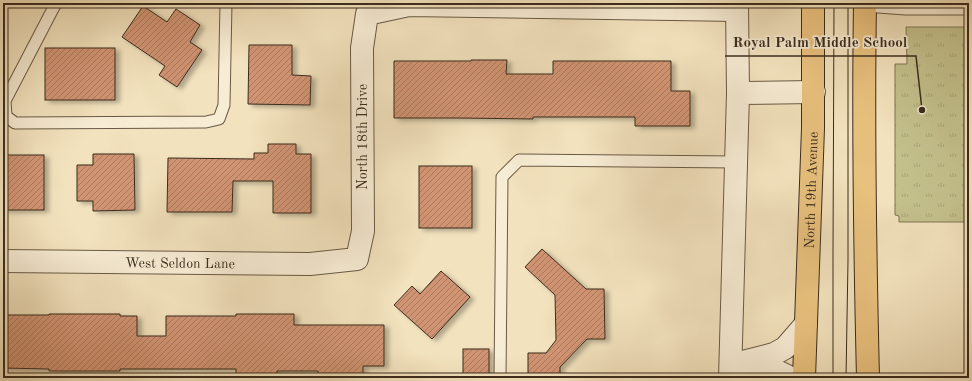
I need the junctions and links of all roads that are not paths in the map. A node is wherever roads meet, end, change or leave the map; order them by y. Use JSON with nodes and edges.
{"nodes":[{"id":1,"x":56,"y":3,"type":"edge"},
{"id":2,"x":226,"y":3,"type":"edge"},
{"id":3,"x":813,"y":3,"type":"edge"},
{"id":4,"x":865,"y":5,"type":"edge"},
{"id":5,"x":737,"y":7,"type":"edge"},
{"id":6,"x":965,"y":9,"type":"dead end"},
{"id":7,"x":814,"y":92,"type":"junction"},
{"id":8,"x":738,"y":93,"type":"junction"},
{"id":9,"x":736,"y":162,"type":"junction"},
{"id":10,"x":356,"y":259,"type":"joint"},
{"id":11,"x":3,"y":261,"type":"edge"},
{"id":12,"x":806,"y":324,"type":"junction"},
{"id":13,"x":731,"y":371,"type":"edge"},
{"id":14,"x":500,"y":378,"type":"edge"},
{"id":15,"x":790,"y":378,"type":"edge"},
{"id":16,"x":804,"y":378,"type":"edge"},
{"id":17,"x":868,"y":378,"type":"edge"}],
"edges":[{"from":1,"to":2,"type":"lane"},
{"from":3,"to":7,"type":"main road","name":"North 19th Avenue"},
{"from":4,"to":6,"type":"lane"},
{"from":4,"to":17,"type":"main road"},
{"from":5,"to":8,"type":"street"},
{"from":5,"to":10,"type":"street","name":"North 18th Drive"},
{"from":7,"to":8,"type":"street"},
{"from":7,"to":12,"type":"main road","name":"North 19th Avenue"},
{"from":8,"to":9,"type":"street"},
{"from":9,"to":13,"type":"street"},
{"from":9,"to":14,"type":"lane"},
{"from":10,"to":11,"type":"street","name":"West Seldon Lane"},
{"from":12,"to":13,"type":"street"},
{"from":12,"to":16,"type":"main road","name":"North 19th Avenue"},
{"from":13,"to":15,"type":"street"}]}
